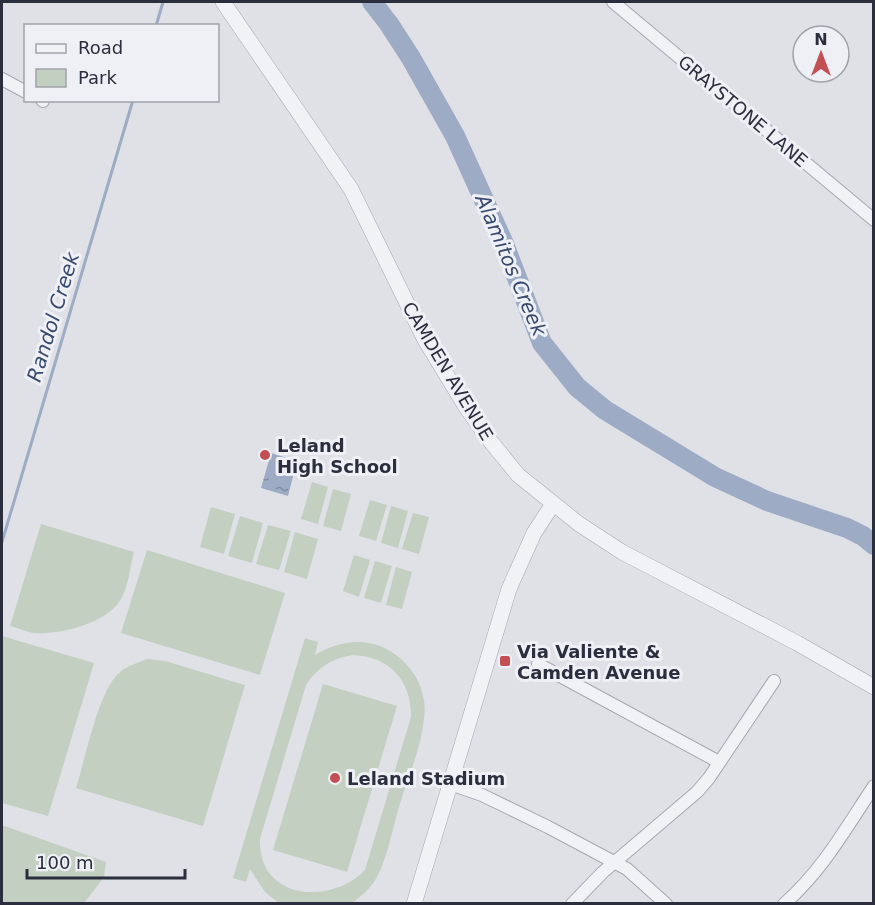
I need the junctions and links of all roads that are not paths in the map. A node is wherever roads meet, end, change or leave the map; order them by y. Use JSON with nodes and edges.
{"nodes":[{"id":1,"x":223,"y":2,"type":"edge"},
{"id":2,"x":613,"y":2,"type":"edge"},
{"id":3,"x":2,"y":79,"type":"edge"},
{"id":4,"x":24,"y":91,"type":"edge"},
{"id":5,"x":873,"y":220,"type":"edge"},
{"id":6,"x":553,"y":504,"type":"junction"},
{"id":7,"x":538,"y":664,"type":"dead end"},
{"id":8,"x":774,"y":681,"type":"dead end"},
{"id":9,"x":873,"y":687,"type":"edge"},
{"id":10,"x":719,"y":762,"type":"junction"},
{"id":11,"x":450,"y":784,"type":"junction"},
{"id":12,"x":873,"y":786,"type":"edge"},
{"id":13,"x":614,"y":863,"type":"junction"},
{"id":14,"x":414,"y":903,"type":"edge"},
{"id":15,"x":572,"y":903,"type":"edge"},
{"id":16,"x":666,"y":903,"type":"edge"},
{"id":17,"x":784,"y":903,"type":"edge"}],
"edges":[{"from":1,"to":6,"type":"street","name":"CAMDEN AVENUE"},
{"from":2,"to":5,"type":"street","name":"GRAYSTONE LANE"},
{"from":3,"to":4,"type":"street"},
{"from":6,"to":9,"type":"street","name":"CAMDEN AVENUE"},
{"from":6,"to":11,"type":"street"},
{"from":7,"to":10,"type":"street"},
{"from":8,"to":10,"type":"street"},
{"from":10,"to":13,"type":"street"},
{"from":11,"to":13,"type":"street"},
{"from":11,"to":14,"type":"street"},
{"from":12,"to":17,"type":"street"},
{"from":13,"to":15,"type":"street"},
{"from":13,"to":16,"type":"street"}]}
